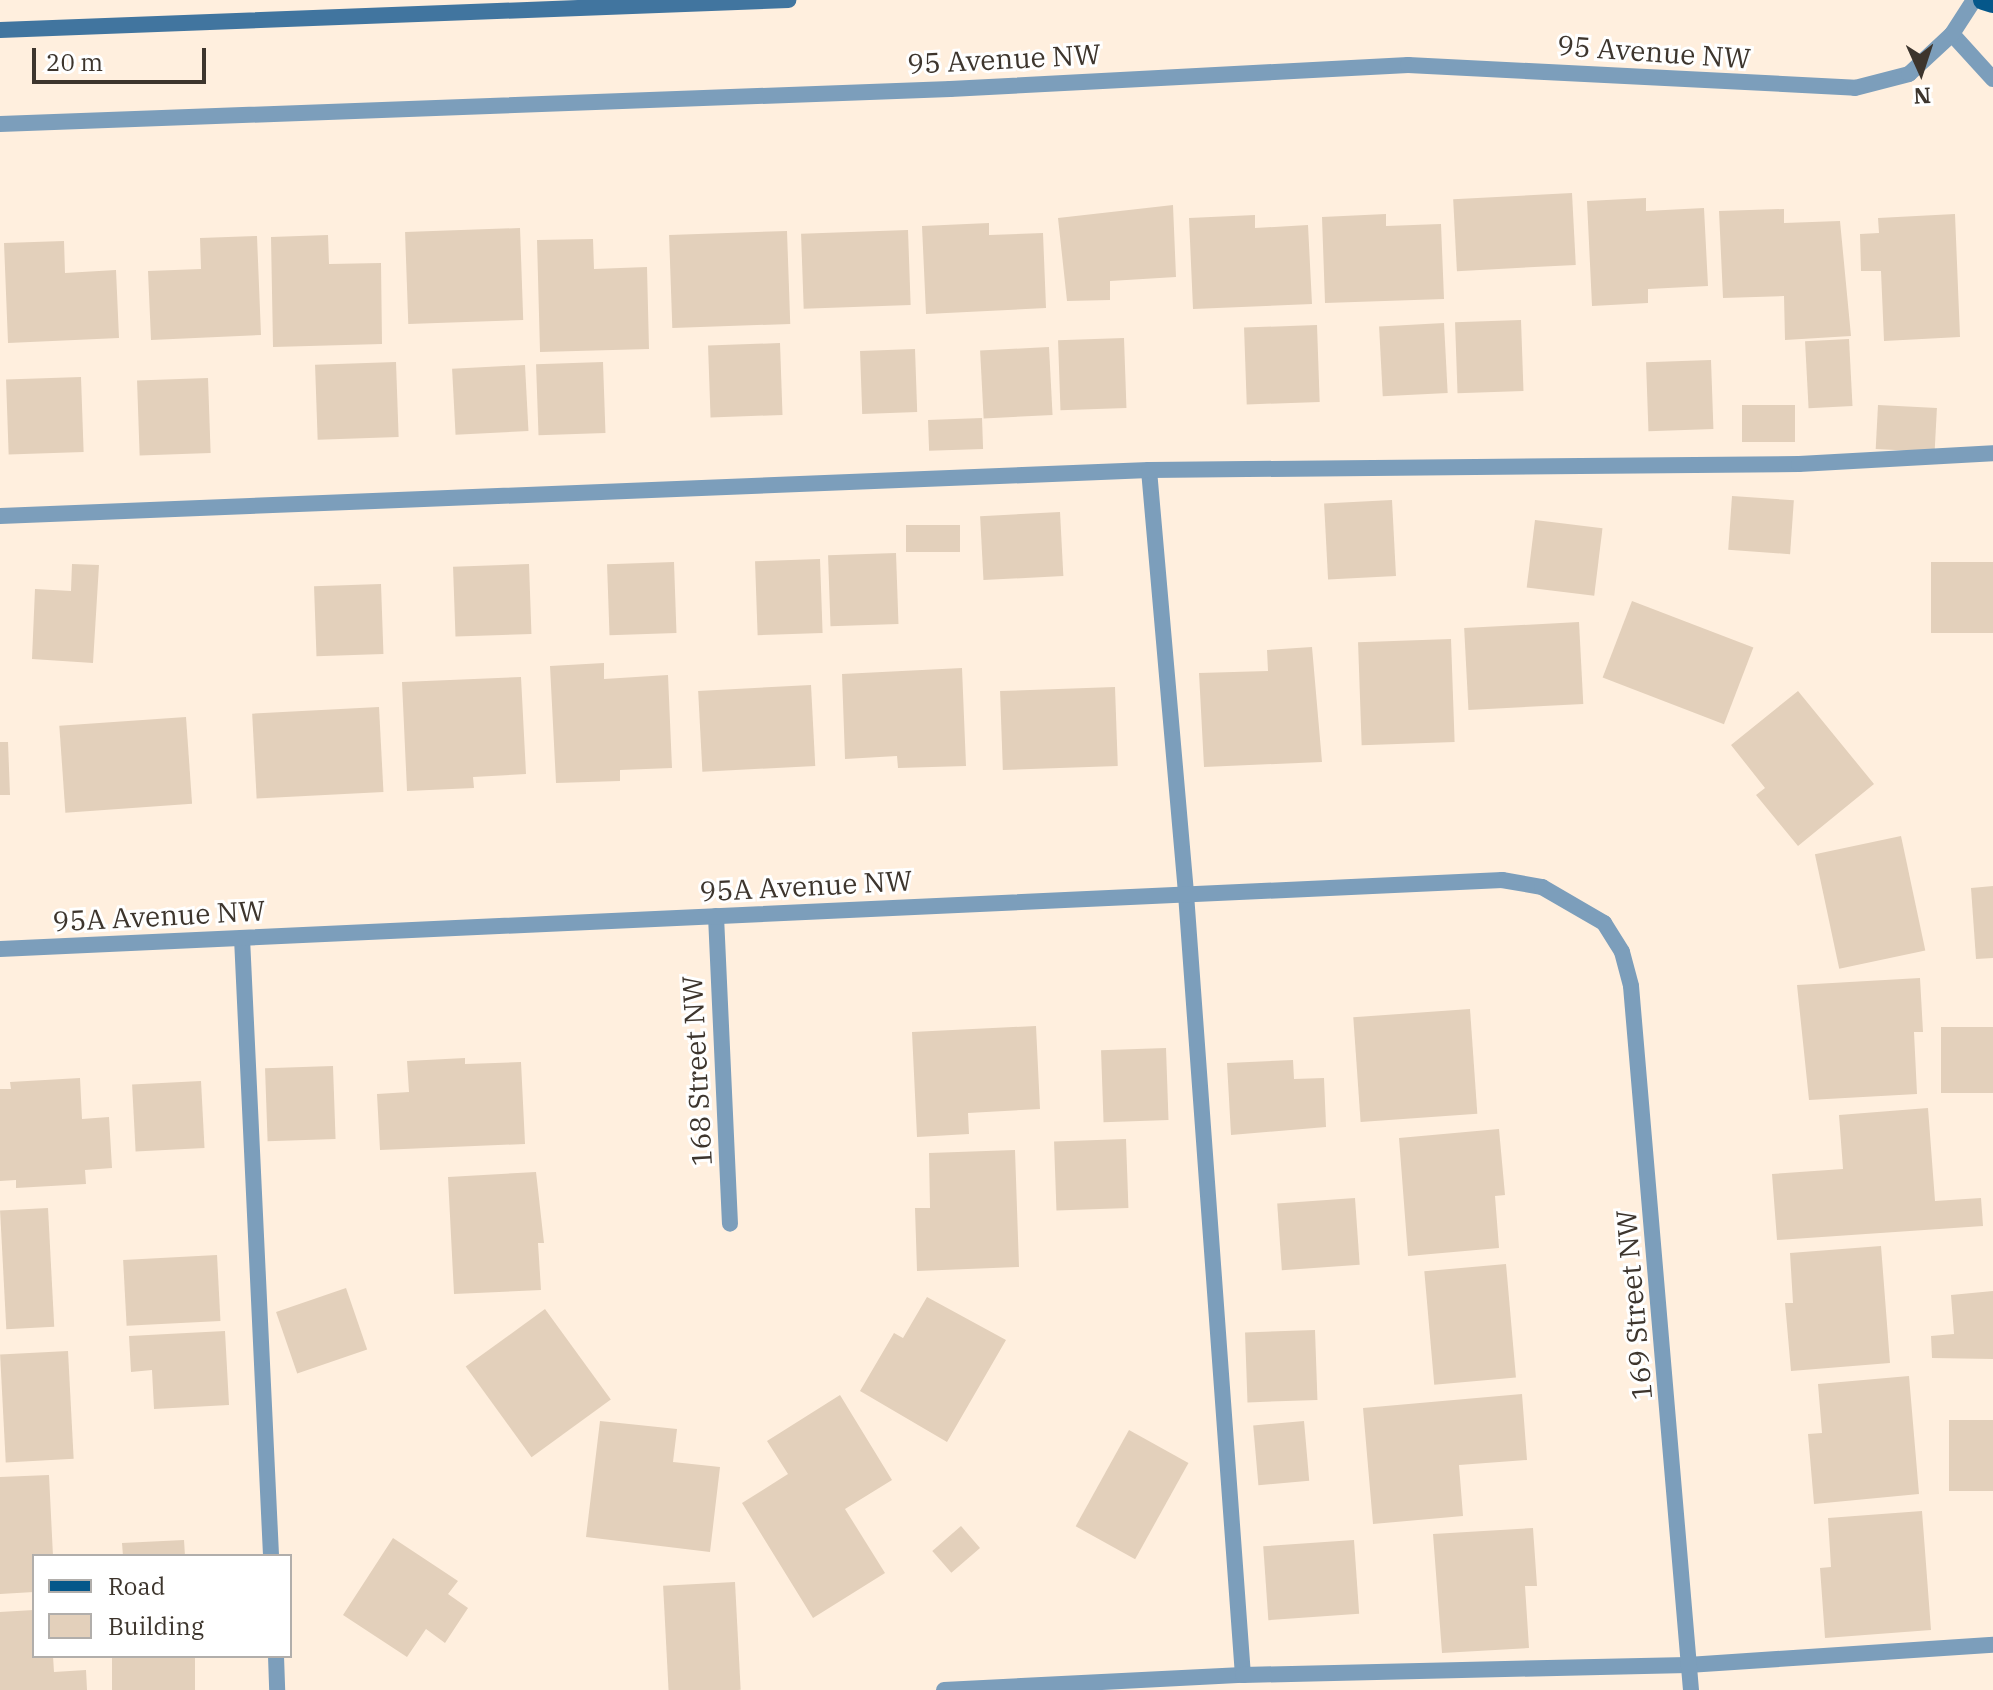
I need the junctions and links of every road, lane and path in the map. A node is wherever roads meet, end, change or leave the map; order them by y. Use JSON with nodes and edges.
{"nodes":[{"id":1,"x":788,"y":0,"type":"edge"},
{"id":2,"x":1974,"y":0,"type":"edge"},
{"id":3,"x":1983,"y":0,"type":"edge"},
{"id":4,"x":1993,"y":3,"type":"edge"},
{"id":5,"x":0,"y":30,"type":"edge"},
{"id":6,"x":1952,"y":34,"type":"junction"},
{"id":7,"x":1993,"y":79,"type":"edge"},
{"id":8,"x":0,"y":124,"type":"edge"},
{"id":9,"x":1993,"y":453,"type":"edge"},
{"id":10,"x":1149,"y":470,"type":"junction"},
{"id":11,"x":0,"y":516,"type":"edge"},
{"id":12,"x":1186,"y":894,"type":"junction"},
{"id":13,"x":716,"y":916,"type":"junction"},
{"id":14,"x":1604,"y":923,"type":"joint"},
{"id":15,"x":242,"y":938,"type":"junction"},
{"id":16,"x":0,"y":949,"type":"edge"},
{"id":17,"x":730,"y":1224,"type":"dead end"},
{"id":18,"x":271,"y":1554,"type":"edge"},
{"id":19,"x":1993,"y":1645,"type":"edge"},
{"id":20,"x":276,"y":1658,"type":"edge"},
{"id":21,"x":1688,"y":1665,"type":"junction"},
{"id":22,"x":1243,"y":1675,"type":"junction"},
{"id":23,"x":277,"y":1690,"type":"edge"},
{"id":24,"x":944,"y":1690,"type":"edge"},
{"id":25,"x":1691,"y":1690,"type":"edge"}],
"edges":[{"from":1,"to":5,"type":"main road"},
{"from":2,"to":6,"type":"street","name":"95 Avenue NW"},
{"from":3,"to":4,"type":"main road"},
{"from":6,"to":7,"type":"street"},
{"from":6,"to":8,"type":"street","name":"95 Avenue NW"},
{"from":9,"to":10,"type":"street"},
{"from":10,"to":11,"type":"street"},
{"from":10,"to":12,"type":"street"},
{"from":12,"to":13,"type":"street","name":"95A Avenue NW"},
{"from":12,"to":14,"type":"street","name":"95A Avenue NW"},
{"from":12,"to":22,"type":"street"},
{"from":13,"to":15,"type":"street","name":"95A Avenue NW"},
{"from":13,"to":17,"type":"street","name":"168 Street NW"},
{"from":14,"to":21,"type":"street","name":"169 Street NW"},
{"from":15,"to":16,"type":"street","name":"95A Avenue NW"},
{"from":15,"to":18,"type":"street"},
{"from":19,"to":21,"type":"street"},
{"from":20,"to":23,"type":"street"},
{"from":21,"to":22,"type":"street"},
{"from":21,"to":25,"type":"street","name":"169 Street NW"},
{"from":22,"to":24,"type":"street"}]}
